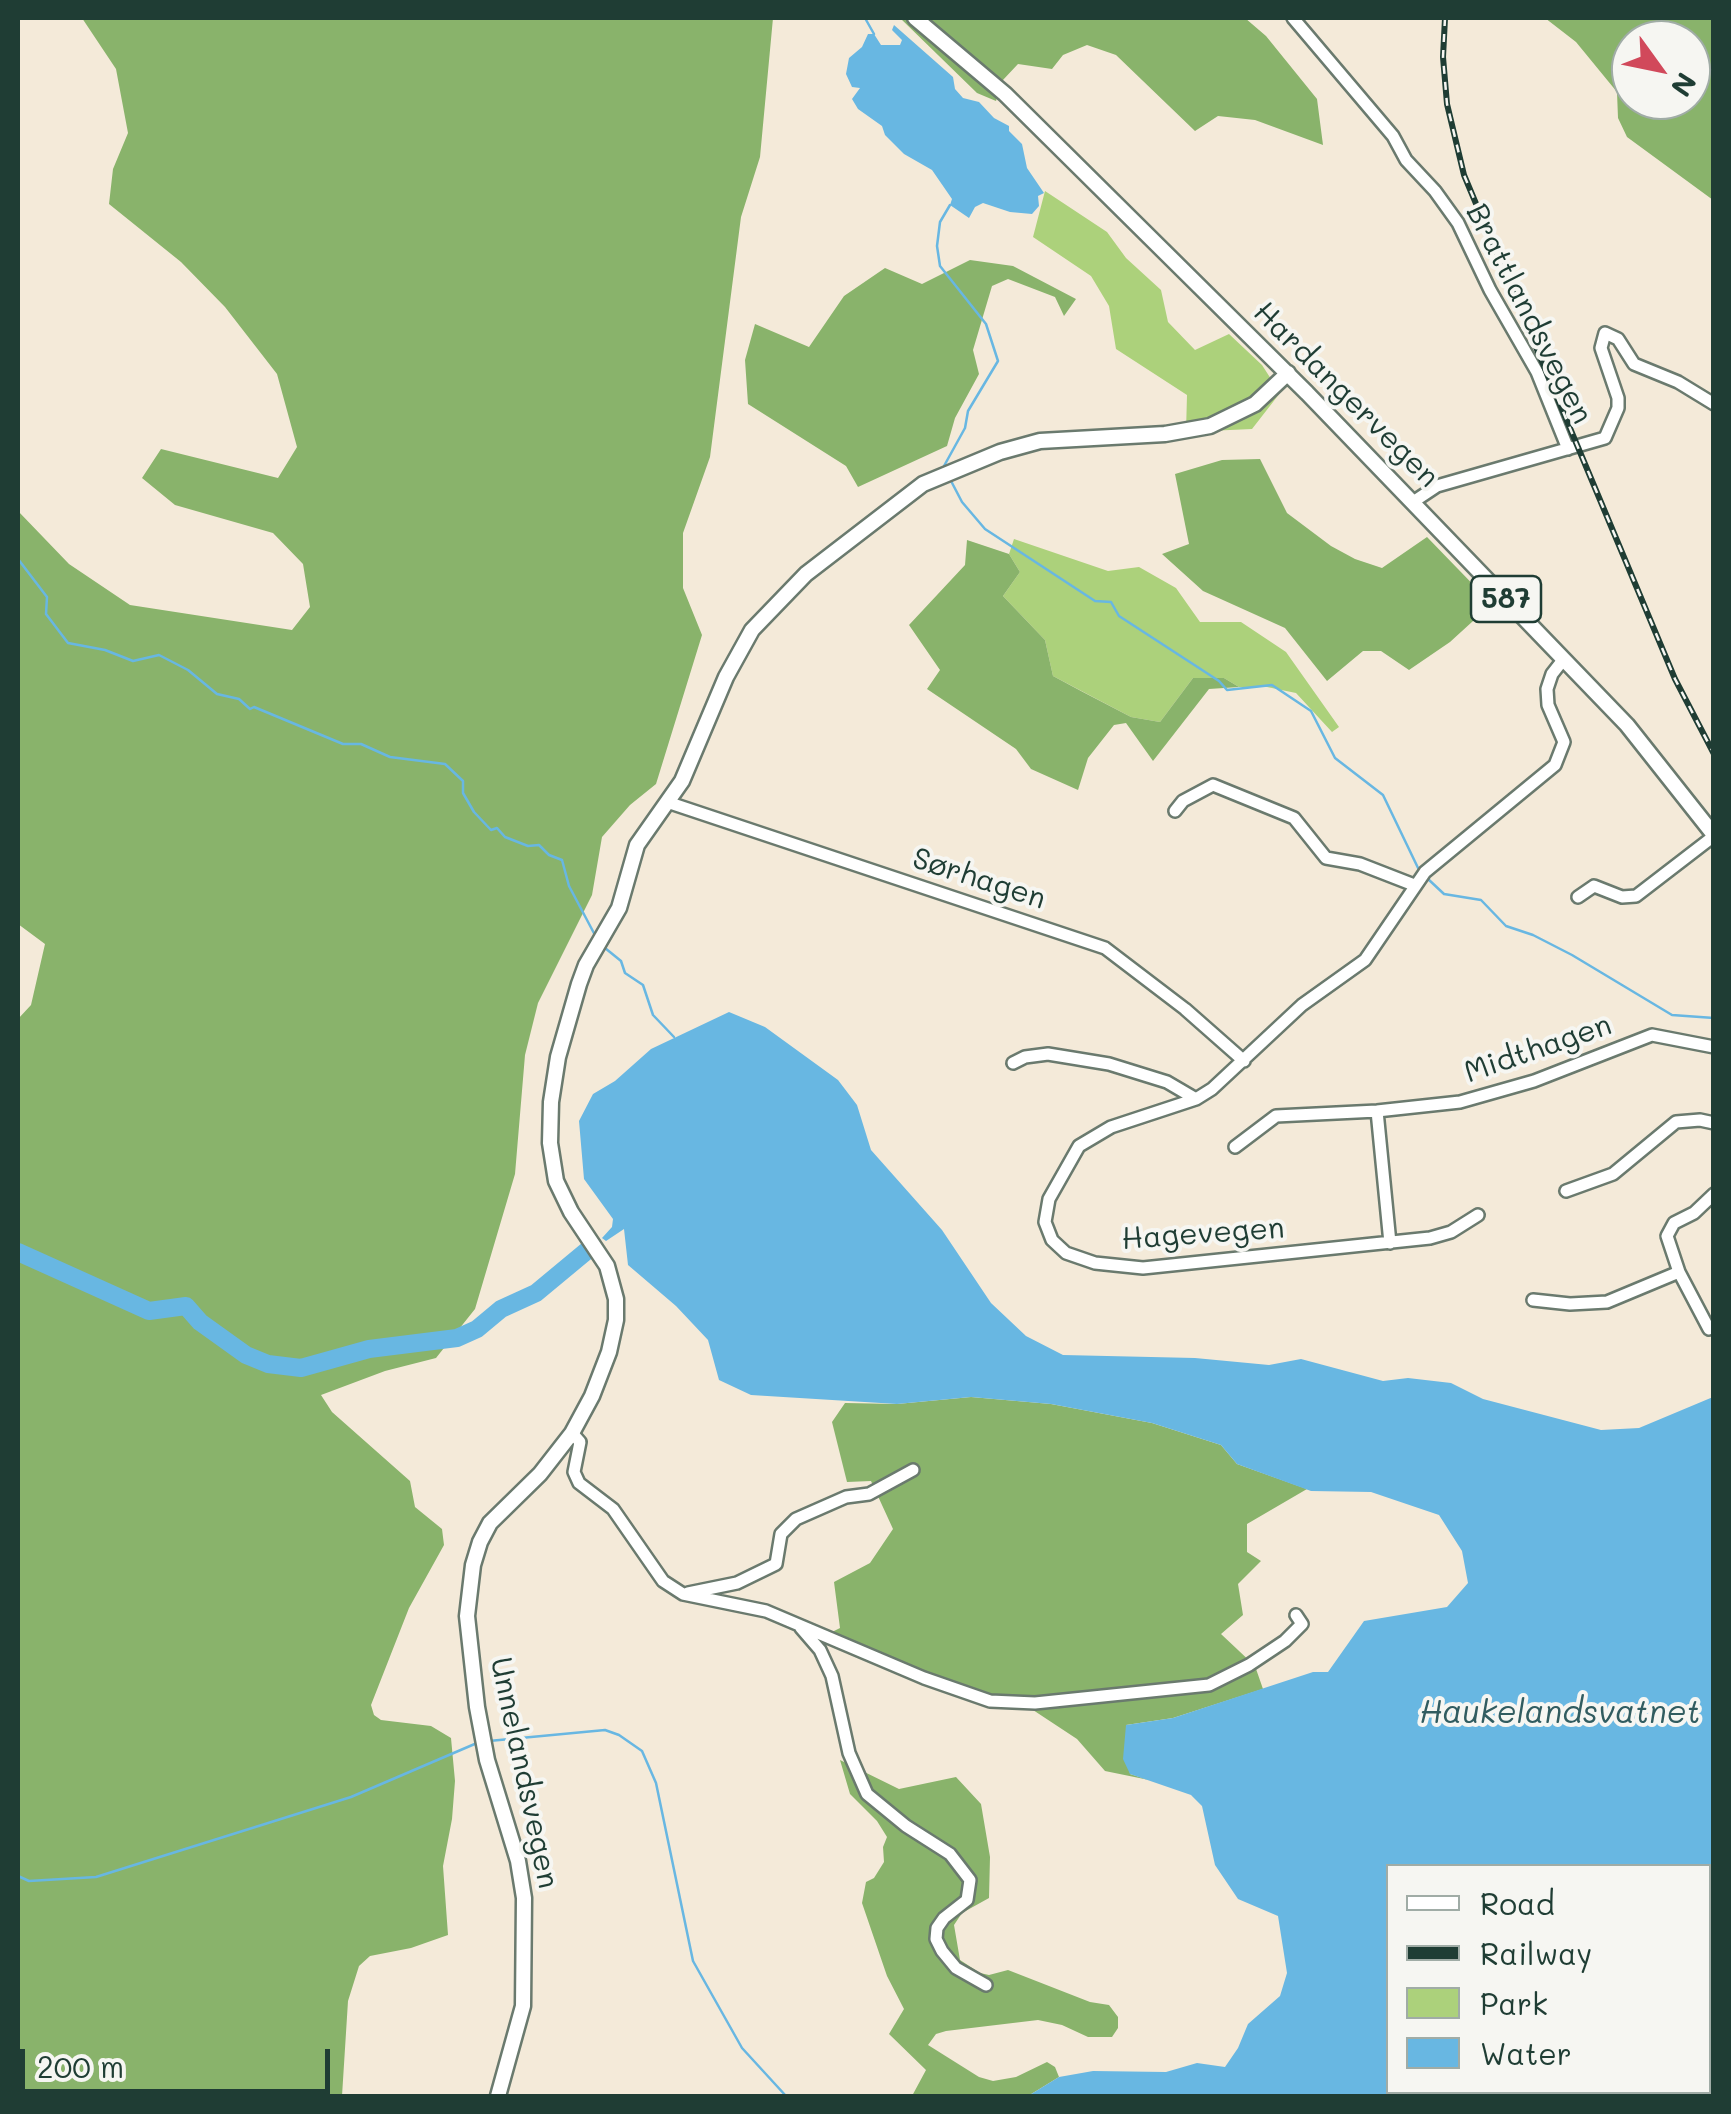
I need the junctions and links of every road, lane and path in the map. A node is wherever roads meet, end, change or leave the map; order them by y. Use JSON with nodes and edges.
{"nodes":[{"id":1,"x":914,"y":18,"type":"edge"},
{"id":2,"x":1292,"y":18,"type":"edge"},
{"id":3,"x":1288,"y":374,"type":"junction"},
{"id":4,"x":1714,"y":404,"type":"edge"},
{"id":5,"x":1568,"y":449,"type":"junction"},
{"id":6,"x":1413,"y":502,"type":"junction"},
{"id":7,"x":1563,"y":660,"type":"junction"},
{"id":8,"x":668,"y":802,"type":"junction"},
{"id":9,"x":1175,"y":810,"type":"dead end"},
{"id":10,"x":1714,"y":836,"type":"edge"},
{"id":11,"x":1419,"y":879,"type":"junction"},
{"id":12,"x":1578,"y":897,"type":"dead end"},
{"id":13,"x":1714,"y":1046,"type":"edge"},
{"id":14,"x":1244,"y":1061,"type":"junction"},
{"id":15,"x":1013,"y":1063,"type":"dead end"},
{"id":16,"x":1196,"y":1099,"type":"junction"},
{"id":17,"x":1377,"y":1112,"type":"junction"},
{"id":18,"x":1714,"y":1123,"type":"edge"},
{"id":19,"x":1235,"y":1147,"type":"dead end"},
{"id":20,"x":1566,"y":1191,"type":"dead end"},
{"id":21,"x":1714,"y":1194,"type":"edge"},
{"id":22,"x":1478,"y":1215,"type":"dead end"},
{"id":23,"x":1390,"y":1243,"type":"junction"},
{"id":24,"x":1678,"y":1272,"type":"junction"},
{"id":25,"x":1533,"y":1300,"type":"dead end"},
{"id":26,"x":1709,"y":1330,"type":"dead end"},
{"id":27,"x":572,"y":1433,"type":"junction"},
{"id":28,"x":913,"y":1470,"type":"dead end"},
{"id":29,"x":684,"y":1594,"type":"junction"},
{"id":30,"x":1296,"y":1615,"type":"dead end"},
{"id":31,"x":798,"y":1624,"type":"junction"},
{"id":32,"x":986,"y":1986,"type":"dead end"},
{"id":33,"x":498,"y":2096,"type":"edge"}],
"edges":[{"from":1,"to":3,"type":"main road","name":"Hardangervegen","number":"587"},
{"from":2,"to":5,"type":"street","name":"Brattlandsvegen"},
{"from":3,"to":6,"type":"main road","name":"Hardangervegen","number":"587"},
{"from":3,"to":8,"type":"main road","name":"Unnelandsvegen"},
{"from":4,"to":5,"type":"street"},
{"from":5,"to":6,"type":"street"},
{"from":6,"to":7,"type":"main road","name":"Hardangervegen","number":"587"},
{"from":7,"to":10,"type":"main road","name":"Hardangervegen","number":"587"},
{"from":7,"to":11,"type":"street","name":"Hagevegen"},
{"from":8,"to":14,"type":"street","name":"Sørhagen"},
{"from":8,"to":27,"type":"main road","name":"Unnelandsvegen"},
{"from":9,"to":11,"type":"street"},
{"from":10,"to":12,"type":"street"},
{"from":11,"to":14,"type":"street","name":"Hagevegen"},
{"from":13,"to":17,"type":"street","name":"Midthagen"},
{"from":14,"to":16,"type":"street","name":"Hagevegen"},
{"from":15,"to":16,"type":"street"},
{"from":16,"to":23,"type":"street","name":"Hagevegen"},
{"from":17,"to":19,"type":"street","name":"Midthagen"},
{"from":17,"to":23,"type":"street"},
{"from":18,"to":20,"type":"street"},
{"from":21,"to":24,"type":"street"},
{"from":22,"to":23,"type":"street","name":"Hagevegen"},
{"from":24,"to":25,"type":"street"},
{"from":24,"to":26,"type":"street"},
{"from":27,"to":29,"type":"street"},
{"from":27,"to":33,"type":"main road","name":"Unnelandsvegen"},
{"from":28,"to":29,"type":"street"},
{"from":29,"to":31,"type":"street"},
{"from":30,"to":31,"type":"street"},
{"from":31,"to":32,"type":"street"}]}
